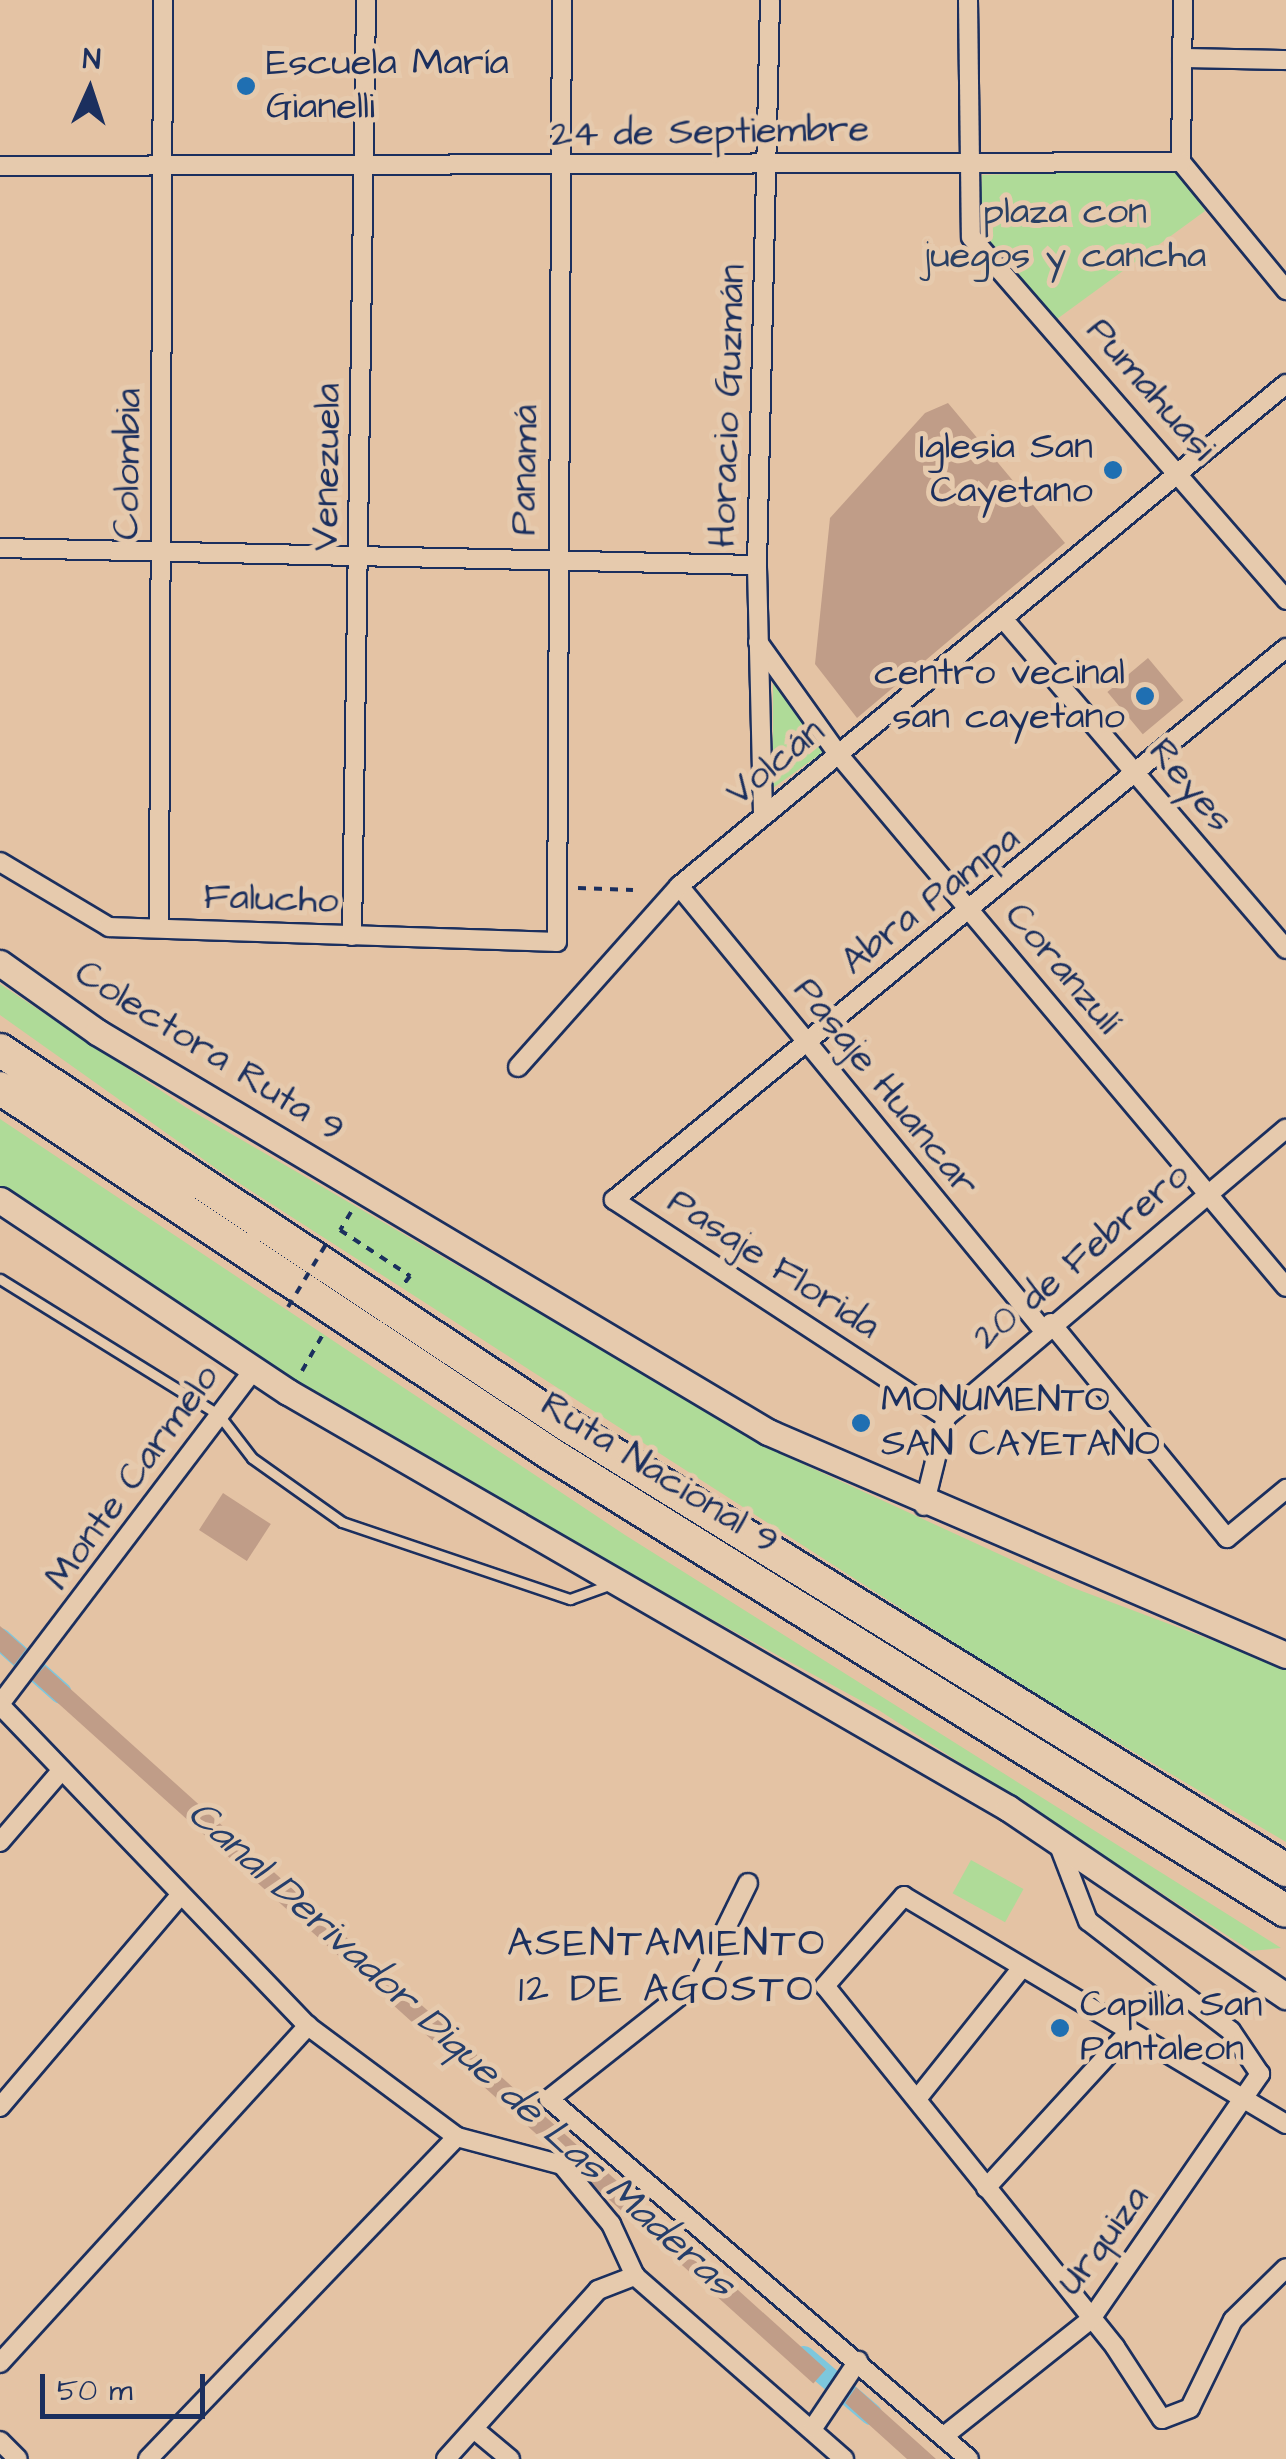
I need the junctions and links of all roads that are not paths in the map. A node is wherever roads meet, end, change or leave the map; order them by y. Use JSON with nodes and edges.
{"nodes":[{"id":1,"x":163,"y":0,"type":"edge"},
{"id":2,"x":366,"y":0,"type":"edge"},
{"id":3,"x":562,"y":0,"type":"edge"},
{"id":4,"x":770,"y":0,"type":"edge"},
{"id":5,"x":968,"y":0,"type":"edge"},
{"id":6,"x":1183,"y":0,"type":"edge"},
{"id":7,"x":1182,"y":58,"type":"junction"},
{"id":8,"x":1286,"y":60,"type":"edge"},
{"id":9,"x":1181,"y":162,"type":"junction"},
{"id":10,"x":768,"y":164,"type":"junction"},
{"id":11,"x":967,"y":164,"type":"junction"},
{"id":12,"x":0,"y":166,"type":"edge"},
{"id":13,"x":562,"y":167,"type":"junction"},
{"id":14,"x":164,"y":168,"type":"junction"},
{"id":15,"x":365,"y":169,"type":"junction"},
{"id":16,"x":1286,"y":290,"type":"edge"},
{"id":17,"x":1286,"y":384,"type":"edge"},
{"id":18,"x":1179,"y":472,"type":"junction"},
{"id":19,"x":0,"y":548,"type":"edge"},
{"id":20,"x":160,"y":551,"type":"junction"},
{"id":21,"x":359,"y":558,"type":"junction"},
{"id":22,"x":558,"y":561,"type":"junction"},
{"id":23,"x":757,"y":565,"type":"junction"},
{"id":24,"x":1286,"y":600,"type":"edge"},
{"id":25,"x":1005,"y":621,"type":"junction"},
{"id":26,"x":758,"y":642,"type":"junction"},
{"id":27,"x":1286,"y":648,"type":"edge"},
{"id":28,"x":838,"y":754,"type":"junction"},
{"id":29,"x":1138,"y":774,"type":"junction"},
{"id":30,"x":763,"y":813,"type":"junction"},
{"id":31,"x":0,"y":862,"type":"edge"},
{"id":32,"x":680,"y":886,"type":"junction"},
{"id":33,"x":972,"y":913,"type":"junction"},
{"id":34,"x":159,"y":928,"type":"junction"},
{"id":35,"x":352,"y":936,"type":"junction"},
{"id":36,"x":557,"y":942,"type":"joint"},
{"id":37,"x":1286,"y":949,"type":"edge"},
{"id":38,"x":0,"y":963,"type":"edge"},
{"id":39,"x":804,"y":1041,"type":"junction"},
{"id":40,"x":0,"y":1050,"type":"edge"},
{"id":41,"x":518,"y":1066,"type":"dead end"},
{"id":42,"x":0,"y":1088,"type":"edge"},
{"id":43,"x":1286,"y":1129,"type":"edge"},
{"id":44,"x":1208,"y":1192,"type":"junction"},
{"id":45,"x":0,"y":1200,"type":"edge"},
{"id":46,"x":614,"y":1200,"type":"joint"},
{"id":47,"x":0,"y":1279,"type":"edge"},
{"id":48,"x":1286,"y":1286,"type":"edge"},
{"id":49,"x":1047,"y":1327,"type":"junction"},
{"id":50,"x":254,"y":1370,"type":"junction"},
{"id":51,"x":218,"y":1415,"type":"junction"},
{"id":52,"x":946,"y":1418,"type":"junction"},
{"id":53,"x":1286,"y":1489,"type":"edge"},
{"id":54,"x":924,"y":1506,"type":"junction"},
{"id":55,"x":614,"y":1582,"type":"junction"},
{"id":56,"x":1286,"y":1654,"type":"edge"},
{"id":57,"x":0,"y":1705,"type":"edge"},
{"id":58,"x":62,"y":1770,"type":"junction"},
{"id":59,"x":0,"y":1842,"type":"edge"},
{"id":60,"x":1058,"y":1843,"type":"junction"},
{"id":61,"x":1286,"y":1870,"type":"edge"},
{"id":62,"x":748,"y":1883,"type":"dead end"},
{"id":63,"x":180,"y":1898,"type":"junction"},
{"id":64,"x":1280,"y":1907,"type":"edge"},
{"id":65,"x":1020,"y":1970,"type":"junction"},
{"id":66,"x":1286,"y":1996,"type":"edge"},
{"id":67,"x":308,"y":2026,"type":"junction"},
{"id":68,"x":1126,"y":2034,"type":"junction"},
{"id":69,"x":918,"y":2099,"type":"junction"},
{"id":70,"x":1247,"y":2101,"type":"junction"},
{"id":71,"x":0,"y":2107,"type":"edge"},
{"id":72,"x":1286,"y":2124,"type":"edge"},
{"id":73,"x":458,"y":2137,"type":"junction"},
{"id":74,"x":986,"y":2188,"type":"junction"},
{"id":75,"x":1286,"y":2268,"type":"edge"},
{"id":76,"x":635,"y":2276,"type":"junction"},
{"id":77,"x":1091,"y":2319,"type":"junction"},
{"id":78,"x":858,"y":2361,"type":"junction"},
{"id":79,"x":0,"y":2363,"type":"edge"},
{"id":80,"x":813,"y":2428,"type":"junction"},
{"id":81,"x":474,"y":2429,"type":"junction"},
{"id":82,"x":944,"y":2436,"type":"junction"},
{"id":83,"x":0,"y":2441,"type":"edge"},
{"id":84,"x":18,"y":2459,"type":"edge"},
{"id":85,"x":148,"y":2459,"type":"edge"},
{"id":86,"x":446,"y":2459,"type":"edge"},
{"id":87,"x":510,"y":2459,"type":"edge"},
{"id":88,"x":844,"y":2459,"type":"edge"},
{"id":89,"x":969,"y":2459,"type":"edge"}],
"edges":[{"from":1,"to":14,"type":"street","name":"Colombia"},
{"from":2,"to":15,"type":"street","name":"Venezuela"},
{"from":3,"to":13,"type":"street","name":"Panamá"},
{"from":4,"to":10,"type":"street","name":"Horacio Guzmán"},
{"from":5,"to":11,"type":"street","name":"Pumahuasi"},
{"from":6,"to":7,"type":"street"},
{"from":7,"to":8,"type":"street"},
{"from":7,"to":9,"type":"street"},
{"from":9,"to":11,"type":"street","name":"24 de Septiembre"},
{"from":9,"to":16,"type":"street"},
{"from":10,"to":11,"type":"street","name":"24 de Septiembre"},
{"from":10,"to":13,"type":"street","name":"24 de Septiembre"},
{"from":10,"to":23,"type":"street","name":"Horacio Guzmán"},
{"from":11,"to":18,"type":"street","name":"Pumahuasi"},
{"from":12,"to":14,"type":"street","name":"24 de Septiembre"},
{"from":13,"to":15,"type":"street","name":"24 de Septiembre"},
{"from":13,"to":22,"type":"street","name":"Panamá"},
{"from":14,"to":15,"type":"street","name":"24 de Septiembre"},
{"from":14,"to":20,"type":"street","name":"Colombia"},
{"from":15,"to":21,"type":"street","name":"Venezuela"},
{"from":17,"to":18,"type":"street","name":"Volcán"},
{"from":18,"to":24,"type":"street","name":"Pumahuasi"},
{"from":18,"to":25,"type":"street","name":"Volcán"},
{"from":19,"to":20,"type":"street"},
{"from":20,"to":21,"type":"street"},
{"from":20,"to":34,"type":"street","name":"Colombia"},
{"from":21,"to":22,"type":"street"},
{"from":21,"to":35,"type":"street","name":"Venezuela"},
{"from":22,"to":23,"type":"street"},
{"from":22,"to":36,"type":"street","name":"Panamá"},
{"from":23,"to":26,"type":"street","name":"Horacio Guzmán"},
{"from":25,"to":28,"type":"street","name":"Volcán"},
{"from":25,"to":29,"type":"street","name":"Reyes"},
{"from":26,"to":28,"type":"street","name":"Coranzulí"},
{"from":26,"to":30,"type":"street","name":"Horacio Guzmán"},
{"from":27,"to":29,"type":"street","name":"Abra Pampa"},
{"from":28,"to":30,"type":"street","name":"Volcán"},
{"from":28,"to":33,"type":"street","name":"Coranzulí"},
{"from":29,"to":33,"type":"street","name":"Abra Pampa"},
{"from":29,"to":37,"type":"street","name":"Reyes"},
{"from":30,"to":32,"type":"street","name":"Volcán"},
{"from":31,"to":34,"type":"street","name":"Falucho"},
{"from":32,"to":39,"type":"street","name":"Pasaje Huancar"},
{"from":32,"to":41,"type":"street","name":"Volcán"},
{"from":33,"to":39,"type":"street","name":"Abra Pampa"},
{"from":33,"to":44,"type":"street","name":"Coranzulí"},
{"from":34,"to":35,"type":"street","name":"Falucho"},
{"from":35,"to":36,"type":"street","name":"Falucho"},
{"from":38,"to":54,"type":"street","name":"Colectora Ruta 9"},
{"from":39,"to":46,"type":"street","name":"Abra Pampa"},
{"from":39,"to":49,"type":"street","name":"Pasaje Huancar"},
{"from":40,"to":61,"type":"highway","name":"Ruta Nacional 9"},
{"from":42,"to":64,"type":"highway","name":"Ruta Nacional 9"},
{"from":43,"to":44,"type":"street","name":"20 de Febrero"},
{"from":44,"to":48,"type":"street","name":"Coranzulí"},
{"from":44,"to":49,"type":"street","name":"20 de Febrero"},
{"from":45,"to":50,"type":"street"},
{"from":46,"to":52,"type":"street","name":"Pasaje Florida"},
{"from":47,"to":51,"type":"lane"},
{"from":49,"to":52,"type":"street","name":"20 de Febrero"},
{"from":49,"to":53,"type":"street","name":"Pasaje Huancar"},
{"from":50,"to":51,"type":"street","name":"Monte Carmelo"},
{"from":50,"to":55,"type":"street"},
{"from":51,"to":55,"type":"lane"},
{"from":51,"to":57,"type":"street","name":"Monte Carmelo"},
{"from":52,"to":54,"type":"street"},
{"from":54,"to":56,"type":"street","name":"Colectora Ruta 9"},
{"from":55,"to":60,"type":"street"},
{"from":57,"to":58,"type":"street"},
{"from":58,"to":59,"type":"street"},
{"from":58,"to":63,"type":"street"},
{"from":60,"to":66,"type":"street"},
{"from":60,"to":70,"type":"street"},
{"from":62,"to":78,"type":"street"},
{"from":63,"to":67,"type":"street"},
{"from":63,"to":71,"type":"street"},
{"from":65,"to":68,"type":"street"},
{"from":65,"to":69,"type":"street"},
{"from":65,"to":69,"type":"street"},
{"from":67,"to":73,"type":"street"},
{"from":67,"to":79,"type":"street"},
{"from":68,"to":70,"type":"street"},
{"from":68,"to":74,"type":"street"},
{"from":69,"to":74,"type":"street"},
{"from":70,"to":72,"type":"street"},
{"from":70,"to":77,"type":"street","name":"Urquiza"},
{"from":73,"to":76,"type":"street"},
{"from":73,"to":85,"type":"street"},
{"from":74,"to":77,"type":"street"},
{"from":75,"to":77,"type":"street"},
{"from":76,"to":80,"type":"street"},
{"from":76,"to":81,"type":"street"},
{"from":77,"to":82,"type":"street","name":"Urquiza"},
{"from":78,"to":80,"type":"street"},
{"from":78,"to":82,"type":"street"},
{"from":80,"to":88,"type":"street"},
{"from":81,"to":86,"type":"street"},
{"from":81,"to":87,"type":"street"},
{"from":82,"to":89,"type":"street"},
{"from":83,"to":84,"type":"street"}]}
